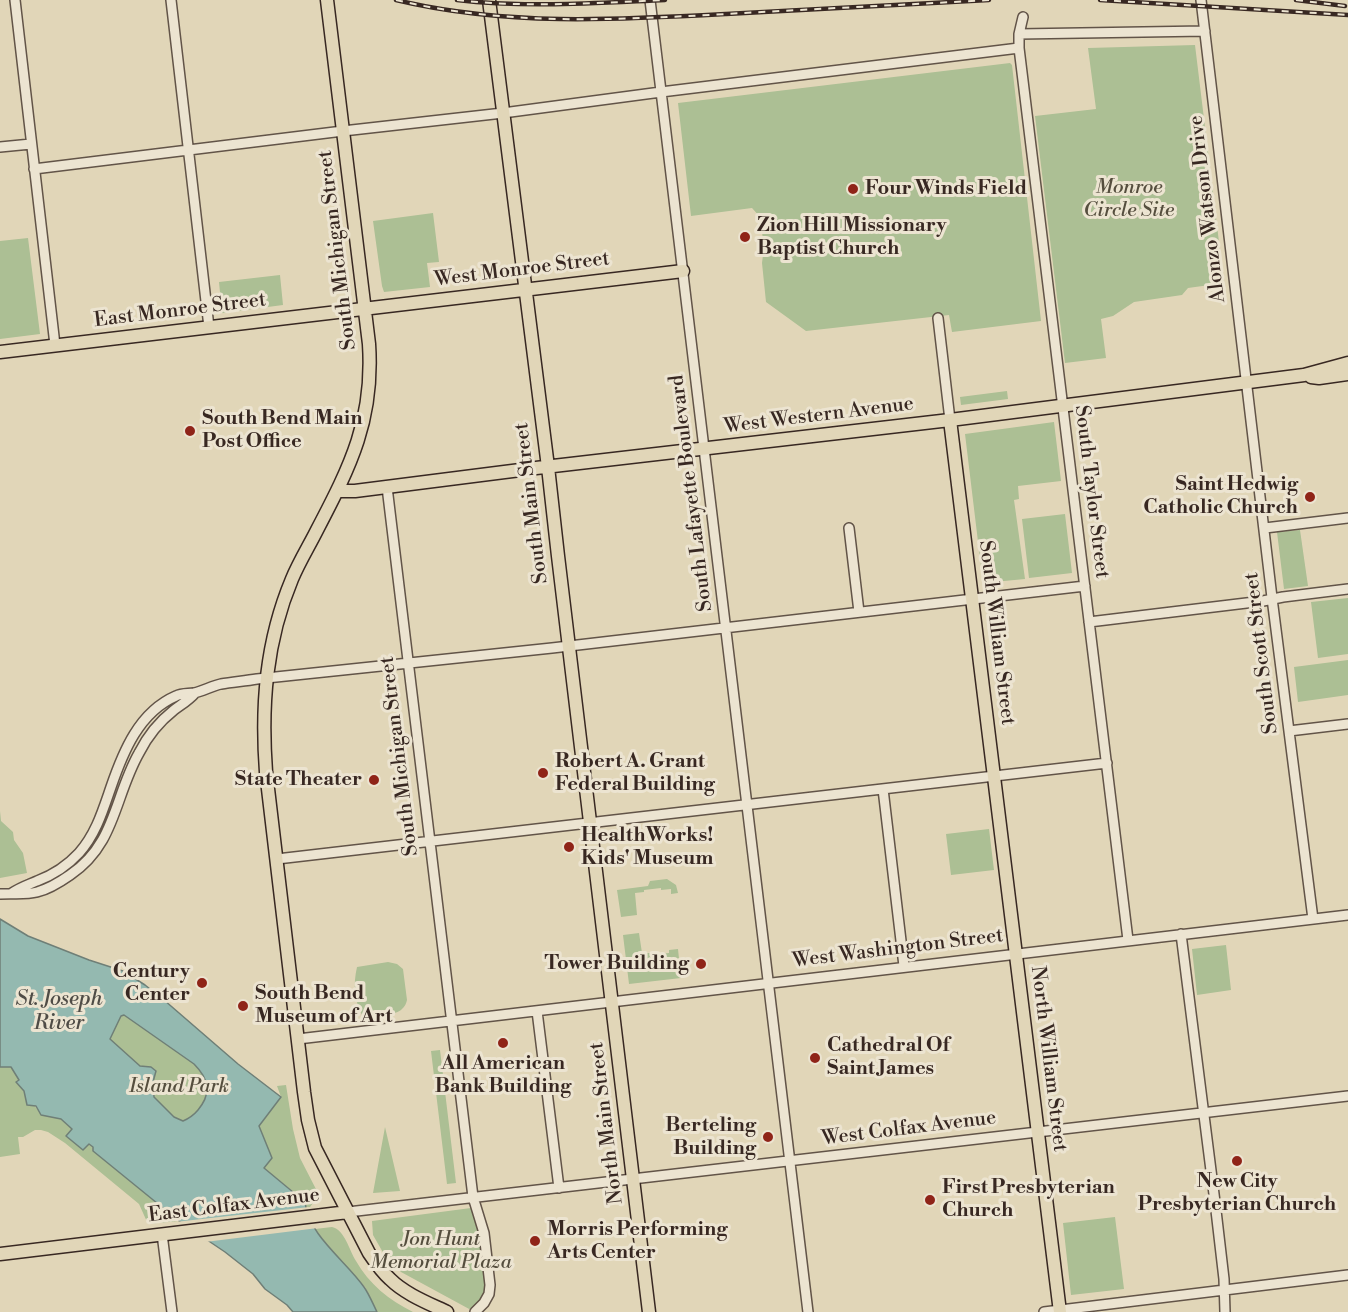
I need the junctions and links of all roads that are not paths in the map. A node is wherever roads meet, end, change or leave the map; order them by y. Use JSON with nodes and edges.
{"nodes":[{"id":1,"x":15,"y":0,"type":"edge"},
{"id":2,"x":171,"y":0,"type":"edge"},
{"id":3,"x":327,"y":0,"type":"edge"},
{"id":4,"x":489,"y":0,"type":"edge"},
{"id":5,"x":650,"y":0,"type":"edge"},
{"id":6,"x":1201,"y":0,"type":"edge"},
{"id":7,"x":1023,"y":17,"type":"dead end"},
{"id":8,"x":1205,"y":31,"type":"junction"},
{"id":9,"x":1019,"y":34,"type":"junction"},
{"id":10,"x":1019,"y":48,"type":"junction"},
{"id":11,"x":662,"y":92,"type":"junction"},
{"id":12,"x":503,"y":113,"type":"junction"},
{"id":13,"x":344,"y":131,"type":"junction"},
{"id":14,"x":32,"y":144,"type":"junction"},
{"id":15,"x":0,"y":147,"type":"edge"},
{"id":16,"x":188,"y":150,"type":"junction"},
{"id":17,"x":34,"y":169,"type":"junction"},
{"id":18,"x":683,"y":271,"type":"junction"},
{"id":19,"x":526,"y":290,"type":"junction"},
{"id":20,"x":365,"y":309,"type":"junction"},
{"id":21,"x":938,"y":318,"type":"dead end"},
{"id":22,"x":209,"y":327,"type":"junction"},
{"id":23,"x":55,"y":345,"type":"junction"},
{"id":24,"x":0,"y":352,"type":"edge"},
{"id":25,"x":1348,"y":363,"type":"edge"},
{"id":26,"x":1348,"y":374,"type":"edge"},
{"id":27,"x":1304,"y":375,"type":"junction"},
{"id":28,"x":1248,"y":382,"type":"junction"},
{"id":29,"x":1062,"y":406,"type":"junction"},
{"id":30,"x":950,"y":420,"type":"junction"},
{"id":31,"x":705,"y":448,"type":"junction"},
{"id":32,"x":548,"y":467,"type":"junction"},
{"id":33,"x":387,"y":487,"type":"junction"},
{"id":34,"x":337,"y":491,"type":"junction"},
{"id":35,"x":1348,"y":518,"type":"edge"},
{"id":36,"x":849,"y":528,"type":"dead end"},
{"id":37,"x":1265,"y":528,"type":"junction"},
{"id":38,"x":1085,"y":586,"type":"junction"},
{"id":39,"x":1348,"y":589,"type":"edge"},
{"id":40,"x":972,"y":598,"type":"junction"},
{"id":41,"x":1273,"y":599,"type":"junction"},
{"id":42,"x":859,"y":612,"type":"junction"},
{"id":43,"x":1089,"y":622,"type":"junction"},
{"id":44,"x":727,"y":628,"type":"junction"},
{"id":45,"x":569,"y":646,"type":"junction"},
{"id":46,"x":409,"y":664,"type":"junction"},
{"id":47,"x":266,"y":678,"type":"junction"},
{"id":48,"x":195,"y":693,"type":"junction"},
{"id":49,"x":1348,"y":724,"type":"edge"},
{"id":50,"x":1289,"y":731,"type":"junction"},
{"id":51,"x":1107,"y":763,"type":"junction"},
{"id":52,"x":994,"y":777,"type":"junction"},
{"id":53,"x":883,"y":789,"type":"junction"},
{"id":54,"x":748,"y":804,"type":"junction"},
{"id":55,"x":590,"y":822,"type":"junction"},
{"id":56,"x":430,"y":842,"type":"junction"},
{"id":57,"x":277,"y":859,"type":"junction"},
{"id":58,"x":12,"y":892,"type":"junction"},
{"id":59,"x":0,"y":894,"type":"edge"},
{"id":60,"x":1348,"y":915,"type":"edge"},
{"id":61,"x":1313,"y":919,"type":"junction"},
{"id":62,"x":1181,"y":934,"type":"junction"},
{"id":63,"x":1128,"y":940,"type":"junction"},
{"id":64,"x":1015,"y":953,"type":"junction"},
{"id":65,"x":904,"y":966,"type":"junction"},
{"id":66,"x":769,"y":983,"type":"junction"},
{"id":67,"x":611,"y":1002,"type":"junction"},
{"id":68,"x":537,"y":1011,"type":"junction"},
{"id":69,"x":452,"y":1021,"type":"junction"},
{"id":70,"x":298,"y":1039,"type":"junction"},
{"id":71,"x":1348,"y":1096,"type":"edge"},
{"id":72,"x":1204,"y":1113,"type":"junction"},
{"id":73,"x":1038,"y":1132,"type":"junction"},
{"id":74,"x":790,"y":1161,"type":"junction"},
{"id":75,"x":633,"y":1179,"type":"junction"},
{"id":76,"x":559,"y":1188,"type":"junction"},
{"id":77,"x":473,"y":1197,"type":"junction"},
{"id":78,"x":348,"y":1212,"type":"junction"},
{"id":79,"x":168,"y":1233,"type":"junction"},
{"id":80,"x":0,"y":1254,"type":"edge"},
{"id":81,"x":1348,"y":1275,"type":"edge"},
{"id":82,"x":1224,"y":1291,"type":"junction"},
{"id":83,"x":1060,"y":1311,"type":"edge"},
{"id":84,"x":172,"y":1312,"type":"edge"},
{"id":85,"x":447,"y":1312,"type":"edge"},
{"id":86,"x":475,"y":1312,"type":"edge"},
{"id":87,"x":649,"y":1312,"type":"edge"},
{"id":88,"x":808,"y":1312,"type":"edge"},
{"id":89,"x":1044,"y":1312,"type":"edge"},
{"id":90,"x":1225,"y":1312,"type":"edge"}],
"edges":[{"from":1,"to":14,"type":"street"},
{"from":2,"to":16,"type":"street"},
{"from":3,"to":13,"type":"main road","name":"South Michigan Street"},
{"from":4,"to":12,"type":"main road","name":"South Main Street"},
{"from":5,"to":11,"type":"street","name":"South Lafayette Boulevard"},
{"from":6,"to":8,"type":"street"},
{"from":7,"to":9,"type":"street","name":"South Taylor Street"},
{"from":8,"to":9,"type":"street"},
{"from":8,"to":28,"type":"street","name":"Alonzo Watson Drive"},
{"from":9,"to":10,"type":"street","name":"South Taylor Street"},
{"from":10,"to":11,"type":"street"},
{"from":10,"to":29,"type":"street","name":"South Taylor Street"},
{"from":11,"to":12,"type":"street"},
{"from":11,"to":18,"type":"street","name":"South Lafayette Boulevard"},
{"from":12,"to":13,"type":"street"},
{"from":12,"to":19,"type":"main road","name":"South Main Street"},
{"from":13,"to":16,"type":"street"},
{"from":13,"to":20,"type":"main road","name":"South Michigan Street"},
{"from":14,"to":15,"type":"street"},
{"from":14,"to":17,"type":"street"},
{"from":16,"to":17,"type":"street"},
{"from":16,"to":22,"type":"street"},
{"from":17,"to":23,"type":"street"},
{"from":18,"to":19,"type":"main road","name":"West Monroe Street"},
{"from":18,"to":31,"type":"street","name":"South Lafayette Boulevard"},
{"from":19,"to":20,"type":"main road","name":"West Monroe Street"},
{"from":19,"to":32,"type":"main road","name":"South Main Street"},
{"from":20,"to":22,"type":"main road","name":"East Monroe Street"},
{"from":20,"to":34,"type":"main road","name":"South Michigan Street"},
{"from":21,"to":30,"type":"street","name":"South William Street"},
{"from":22,"to":23,"type":"main road","name":"East Monroe Street"},
{"from":23,"to":24,"type":"main road","name":"East Monroe Street"},
{"from":25,"to":27,"type":"main road","name":"West Western Avenue"},
{"from":26,"to":27,"type":"main road","name":"West Western Avenue"},
{"from":27,"to":28,"type":"main road","name":"West Western Avenue"},
{"from":28,"to":29,"type":"main road","name":"West Western Avenue"},
{"from":28,"to":37,"type":"street","name":"South Scott Street"},
{"from":29,"to":30,"type":"main road","name":"West Western Avenue"},
{"from":29,"to":38,"type":"street","name":"South Taylor Street"},
{"from":30,"to":31,"type":"main road","name":"West Western Avenue"},
{"from":30,"to":40,"type":"main road","name":"South William Street"},
{"from":31,"to":32,"type":"main road","name":"West Western Avenue"},
{"from":31,"to":44,"type":"street","name":"South Lafayette Boulevard"},
{"from":32,"to":33,"type":"main road","name":"West Western Avenue"},
{"from":32,"to":45,"type":"main road","name":"South Main Street"},
{"from":33,"to":34,"type":"main road","name":"West Western Avenue"},
{"from":33,"to":46,"type":"street","name":"South Michigan Street"},
{"from":34,"to":47,"type":"main road","name":"South Michigan Street"},
{"from":35,"to":37,"type":"street"},
{"from":36,"to":42,"type":"street"},
{"from":37,"to":41,"type":"street","name":"South Scott Street"},
{"from":38,"to":40,"type":"street"},
{"from":38,"to":43,"type":"street","name":"South Taylor Street"},
{"from":39,"to":41,"type":"street"},
{"from":40,"to":42,"type":"street"},
{"from":40,"to":52,"type":"main road","name":"South William Street"},
{"from":41,"to":43,"type":"street"},
{"from":41,"to":50,"type":"street","name":"South Scott Street"},
{"from":42,"to":44,"type":"street"},
{"from":43,"to":51,"type":"street","name":"South Taylor Street"},
{"from":44,"to":45,"type":"street"},
{"from":44,"to":54,"type":"street","name":"South Lafayette Boulevard"},
{"from":45,"to":46,"type":"street"},
{"from":45,"to":55,"type":"main road","name":"South Main Street"},
{"from":46,"to":47,"type":"street"},
{"from":46,"to":56,"type":"street","name":"South Michigan Street"},
{"from":47,"to":48,"type":"street"},
{"from":47,"to":57,"type":"main road","name":"South Michigan Street"},
{"from":48,"to":58,"type":"street"},
{"from":48,"to":58,"type":"street"},
{"from":49,"to":50,"type":"street"},
{"from":50,"to":61,"type":"street","name":"South Scott Street"},
{"from":51,"to":52,"type":"street"},
{"from":51,"to":63,"type":"street","name":"South Taylor Street"},
{"from":52,"to":53,"type":"street"},
{"from":52,"to":64,"type":"main road","name":"South William Street"},
{"from":53,"to":54,"type":"street"},
{"from":53,"to":65,"type":"street"},
{"from":54,"to":55,"type":"street"},
{"from":54,"to":66,"type":"street","name":"South Lafayette Boulevard"},
{"from":55,"to":56,"type":"street"},
{"from":55,"to":67,"type":"main road","name":"South Main Street"},
{"from":56,"to":57,"type":"street"},
{"from":56,"to":69,"type":"street","name":"South Michigan Street"},
{"from":57,"to":70,"type":"main road","name":"South Michigan Street"},
{"from":58,"to":59,"type":"street"},
{"from":60,"to":61,"type":"street","name":"West Washington Street"},
{"from":61,"to":62,"type":"street","name":"West Washington Street"},
{"from":62,"to":63,"type":"street","name":"West Washington Street"},
{"from":62,"to":72,"type":"street"},
{"from":63,"to":64,"type":"street","name":"West Washington Street"},
{"from":64,"to":65,"type":"street","name":"West Washington Street"},
{"from":64,"to":73,"type":"main road","name":"North William Street"},
{"from":65,"to":66,"type":"street","name":"West Washington Street"},
{"from":66,"to":67,"type":"street","name":"West Washington Street"},
{"from":66,"to":74,"type":"street","name":"South Lafayette Boulevard"},
{"from":67,"to":68,"type":"street","name":"West Washington Street"},
{"from":67,"to":75,"type":"main road","name":"North Main Street"},
{"from":68,"to":69,"type":"street","name":"West Washington Street"},
{"from":68,"to":76,"type":"street"},
{"from":69,"to":70,"type":"street","name":"West Washington Street"},
{"from":69,"to":77,"type":"street","name":"South Michigan Street"},
{"from":70,"to":78,"type":"main road","name":"South Michigan Street"},
{"from":71,"to":72,"type":"street","name":"West Colfax Avenue"},
{"from":72,"to":73,"type":"street","name":"West Colfax Avenue"},
{"from":72,"to":82,"type":"street"},
{"from":73,"to":74,"type":"street","name":"West Colfax Avenue"},
{"from":73,"to":83,"type":"main road","name":"North William Street"},
{"from":74,"to":75,"type":"street","name":"West Colfax Avenue"},
{"from":74,"to":88,"type":"street","name":"South Lafayette Boulevard"},
{"from":75,"to":76,"type":"street","name":"West Colfax Avenue"},
{"from":75,"to":87,"type":"main road","name":"North Main Street"},
{"from":76,"to":77,"type":"street","name":"West Colfax Avenue"},
{"from":77,"to":78,"type":"street","name":"East Colfax Avenue"},
{"from":77,"to":86,"type":"street","name":"South Michigan Street"},
{"from":78,"to":79,"type":"main road","name":"East Colfax Avenue"},
{"from":78,"to":85,"type":"main road","name":"South Michigan Street"},
{"from":79,"to":80,"type":"main road","name":"East Colfax Avenue"},
{"from":79,"to":84,"type":"street"},
{"from":81,"to":82,"type":"street"},
{"from":82,"to":83,"type":"street"},
{"from":82,"to":90,"type":"street"},
{"from":83,"to":89,"type":"street"}]}
